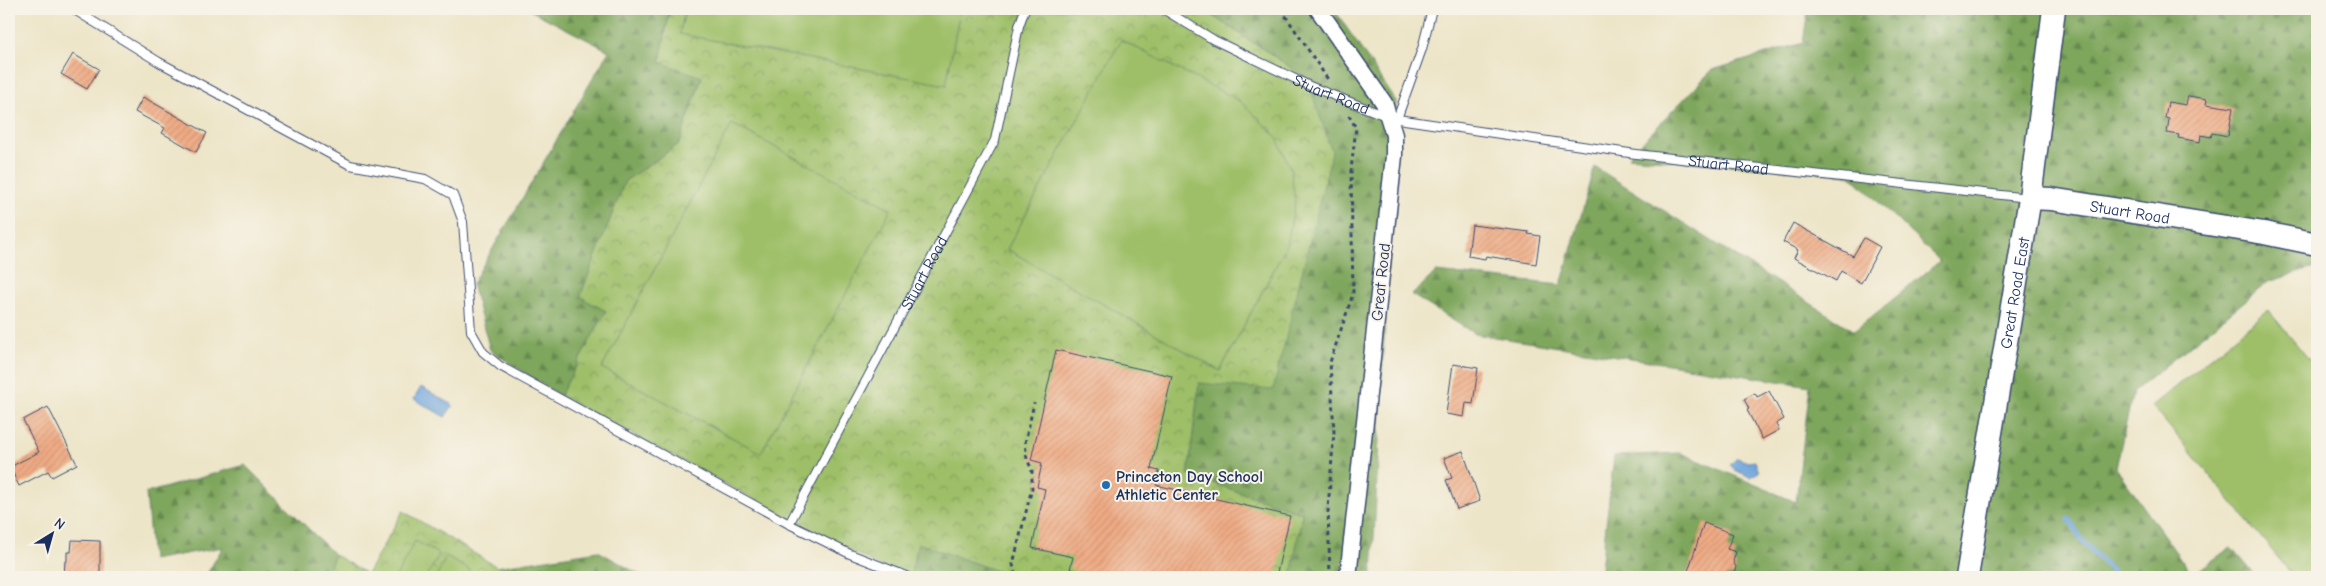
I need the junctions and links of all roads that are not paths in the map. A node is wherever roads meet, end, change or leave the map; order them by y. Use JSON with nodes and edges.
{"nodes":[{"id":1,"x":73,"y":9,"type":"edge"},
{"id":2,"x":1025,"y":9,"type":"edge"},
{"id":3,"x":1163,"y":9,"type":"edge"},
{"id":4,"x":1318,"y":9,"type":"edge"},
{"id":5,"x":1432,"y":9,"type":"edge"},
{"id":6,"x":2054,"y":9,"type":"edge"},
{"id":7,"x":1394,"y":119,"type":"junction"},
{"id":8,"x":2030,"y":198,"type":"junction"},
{"id":9,"x":2317,"y":244,"type":"edge"},
{"id":10,"x":789,"y":524,"type":"junction"},
{"id":11,"x":908,"y":577,"type":"edge"},
{"id":12,"x":1348,"y":577,"type":"edge"},
{"id":13,"x":1967,"y":577,"type":"edge"}],
"edges":[{"from":1,"to":10,"type":"lane"},
{"from":2,"to":10,"type":"lane","name":"Stuart Road"},
{"from":3,"to":7,"type":"lane","name":"Stuart Road"},
{"from":4,"to":7,"type":"street","name":"Great Road"},
{"from":5,"to":7,"type":"lane"},
{"from":6,"to":8,"type":"street","name":"Great Road East"},
{"from":7,"to":8,"type":"lane","name":"Stuart Road"},
{"from":7,"to":12,"type":"street","name":"Great Road"},
{"from":8,"to":9,"type":"street","name":"Stuart Road"},
{"from":8,"to":13,"type":"street","name":"Great Road East"},
{"from":10,"to":11,"type":"lane"}]}
